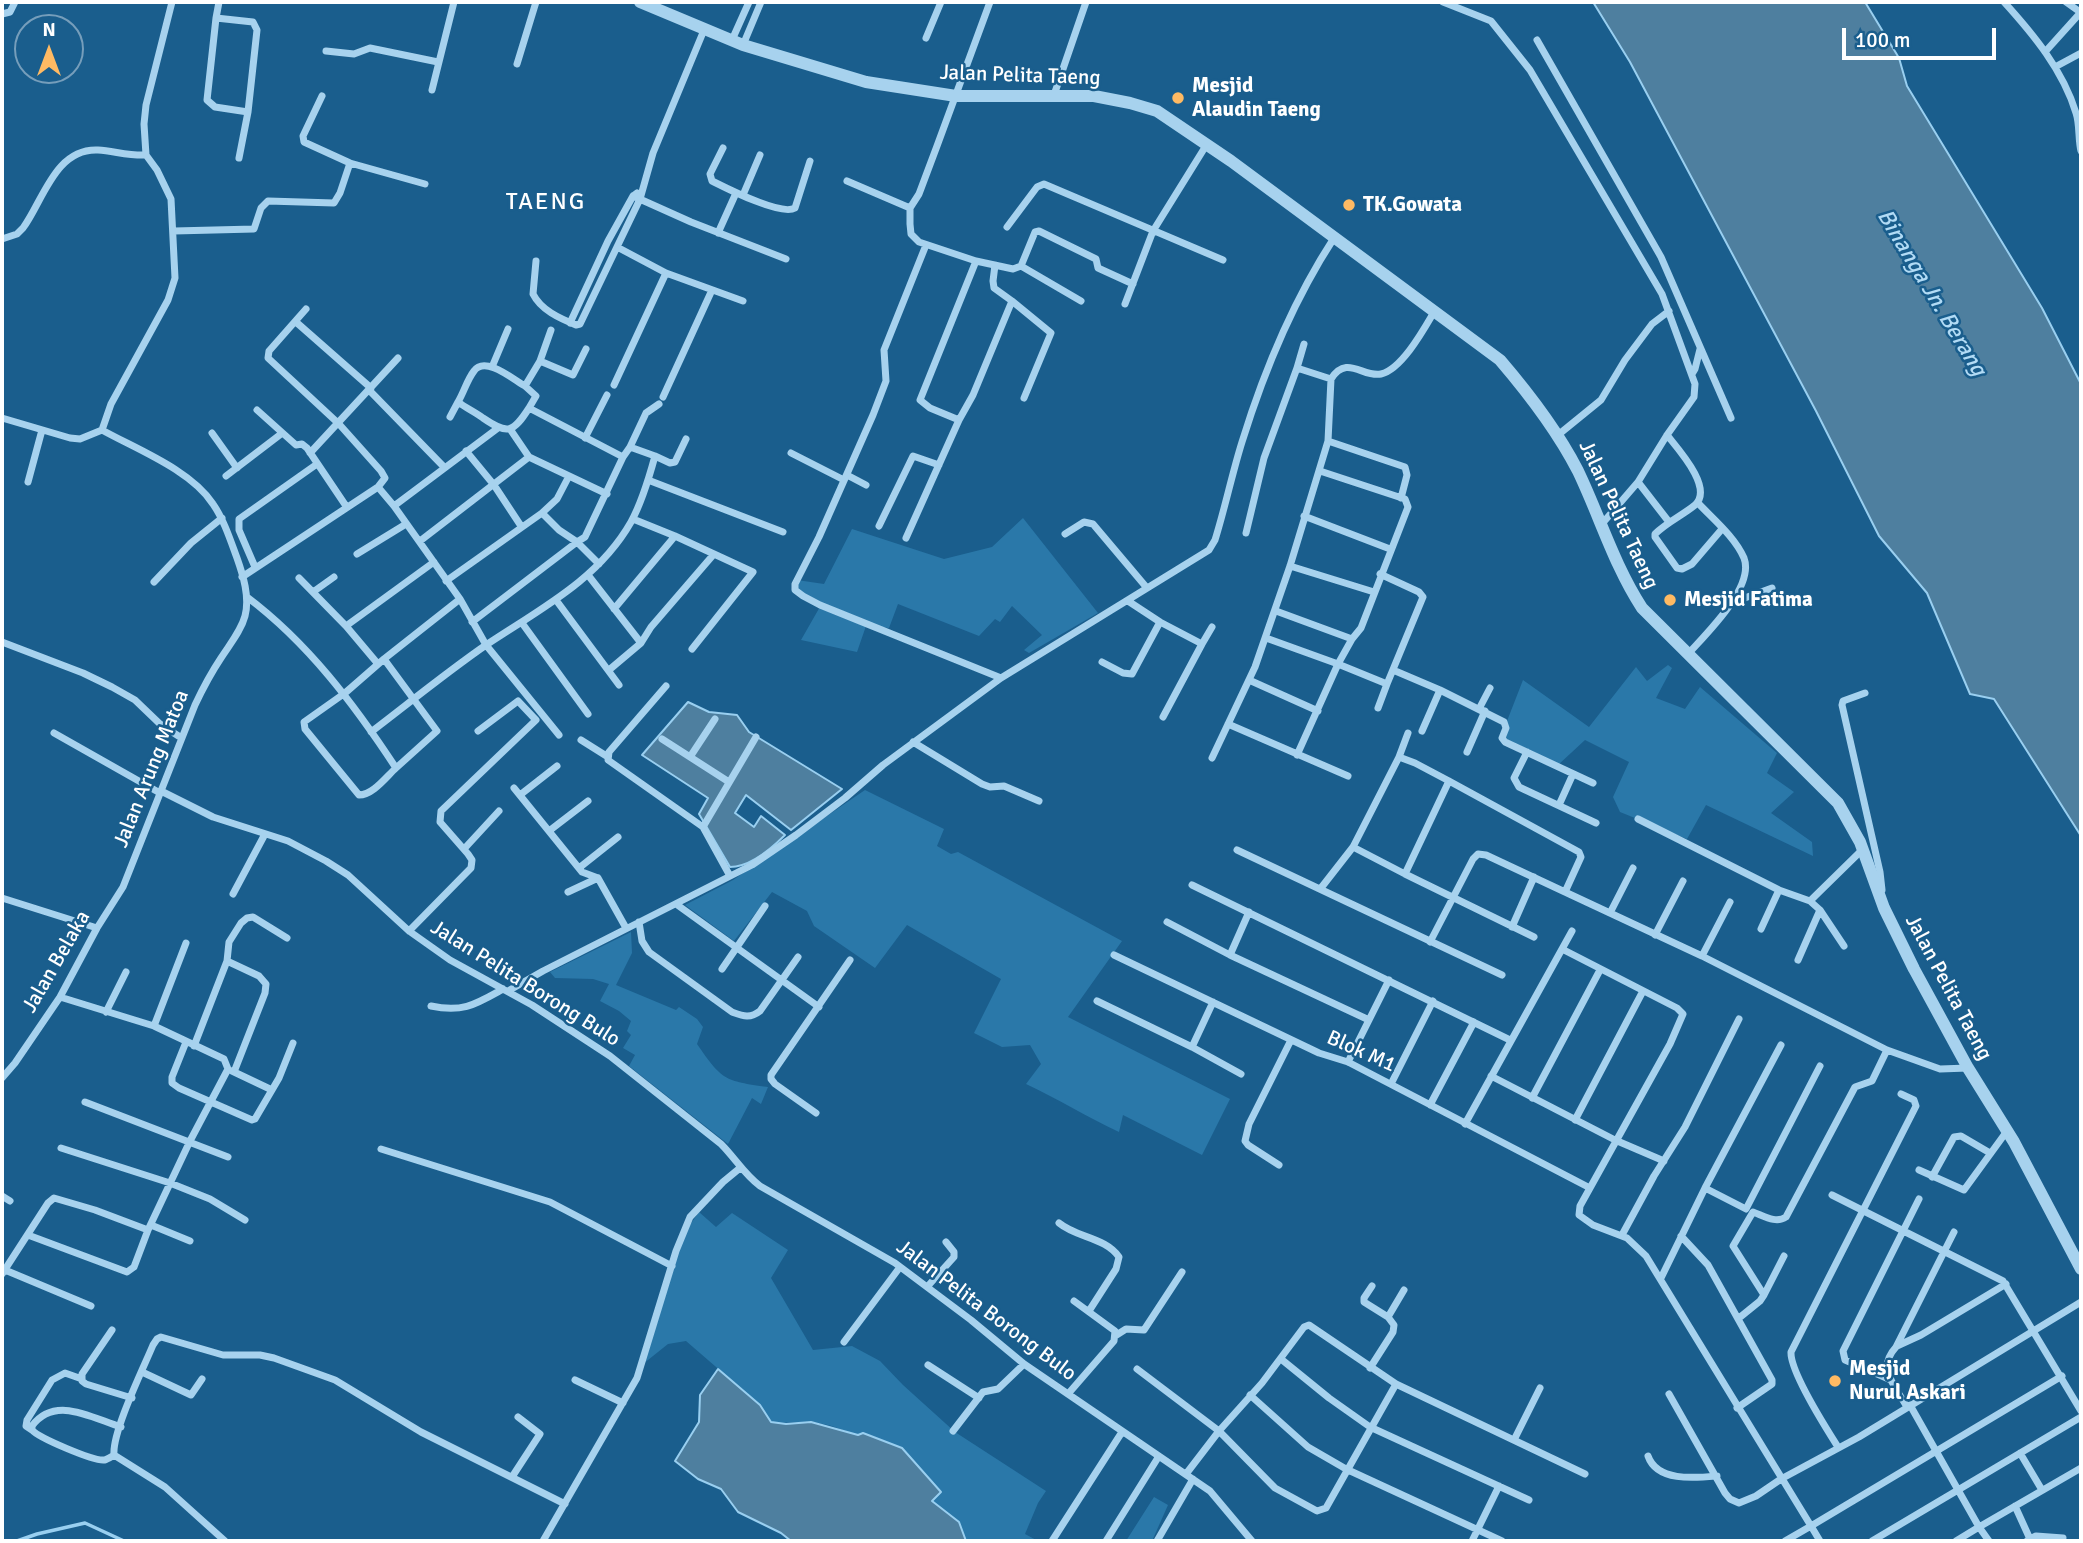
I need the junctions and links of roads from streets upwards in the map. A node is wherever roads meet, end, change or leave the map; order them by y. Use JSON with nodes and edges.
{"nodes":[{"id":1,"x":15,"y":2,"type":"edge"},
{"id":2,"x":173,"y":2,"type":"edge"},
{"id":3,"x":219,"y":2,"type":"edge"},
{"id":4,"x":454,"y":2,"type":"edge"},
{"id":5,"x":536,"y":2,"type":"edge"},
{"id":6,"x":640,"y":2,"type":"edge"},
{"id":7,"x":749,"y":2,"type":"edge"},
{"id":8,"x":761,"y":2,"type":"edge"},
{"id":9,"x":941,"y":2,"type":"edge"},
{"id":10,"x":990,"y":2,"type":"edge"},
{"id":11,"x":1086,"y":2,"type":"edge"},
{"id":12,"x":1443,"y":2,"type":"edge"},
{"id":13,"x":2004,"y":2,"type":"edge"},
{"id":14,"x":2066,"y":2,"type":"edge"},
{"id":15,"x":2081,"y":12,"type":"edge"},
{"id":16,"x":2,"y":15,"type":"edge"},
{"id":17,"x":216,"y":18,"type":"junction"},
{"id":18,"x":705,"y":30,"type":"junction"},
{"id":19,"x":926,"y":37,"type":"dead end"},
{"id":20,"x":1536,"y":40,"type":"dead end"},
{"id":21,"x":737,"y":43,"type":"junction"},
{"id":22,"x":326,"y":51,"type":"dead end"},
{"id":23,"x":2045,"y":52,"type":"junction"},
{"id":24,"x":2081,"y":53,"type":"edge"},
{"id":25,"x":438,"y":62,"type":"junction"},
{"id":26,"x":517,"y":64,"type":"dead end"},
{"id":27,"x":2055,"y":67,"type":"junction"},
{"id":28,"x":432,"y":90,"type":"dead end"},
{"id":29,"x":1054,"y":95,"type":"junction"},
{"id":30,"x":322,"y":96,"type":"dead end"},
{"id":31,"x":956,"y":96,"type":"junction"},
{"id":32,"x":248,"y":111,"type":"junction"},
{"id":33,"x":1207,"y":144,"type":"junction"},
{"id":34,"x":723,"y":148,"type":"dead end"},
{"id":35,"x":2081,"y":150,"type":"edge"},
{"id":36,"x":146,"y":155,"type":"junction"},
{"id":37,"x":760,"y":155,"type":"dead end"},
{"id":38,"x":239,"y":158,"type":"dead end"},
{"id":39,"x":810,"y":161,"type":"dead end"},
{"id":40,"x":350,"y":163,"type":"junction"},
{"id":41,"x":847,"y":181,"type":"dead end"},
{"id":42,"x":425,"y":184,"type":"dead end"},
{"id":43,"x":740,"y":194,"type":"junction"},
{"id":44,"x":638,"y":195,"type":"junction"},
{"id":45,"x":911,"y":208,"type":"junction"},
{"id":46,"x":1007,"y":227,"type":"dead end"},
{"id":47,"x":174,"y":231,"type":"junction"},
{"id":48,"x":1153,"y":231,"type":"junction"},
{"id":49,"x":718,"y":233,"type":"junction"},
{"id":50,"x":1334,"y":238,"type":"junction"},
{"id":51,"x":2,"y":239,"type":"edge"},
{"id":52,"x":926,"y":245,"type":"junction"},
{"id":53,"x":617,"y":247,"type":"junction"},
{"id":54,"x":600,"y":258,"type":"junction"},
{"id":55,"x":786,"y":259,"type":"dead end"},
{"id":56,"x":1223,"y":260,"type":"dead end"},
{"id":57,"x":536,"y":261,"type":"dead end"},
{"id":58,"x":976,"y":261,"type":"junction"},
{"id":59,"x":609,"y":264,"type":"junction"},
{"id":60,"x":995,"y":265,"type":"junction"},
{"id":61,"x":1021,"y":266,"type":"junction"},
{"id":62,"x":666,"y":273,"type":"junction"},
{"id":63,"x":1133,"y":284,"type":"junction"},
{"id":64,"x":712,"y":290,"type":"junction"},
{"id":65,"x":743,"y":301,"type":"dead end"},
{"id":66,"x":1012,"y":301,"type":"junction"},
{"id":67,"x":1080,"y":301,"type":"dead end"},
{"id":68,"x":1125,"y":304,"type":"dead end"},
{"id":69,"x":306,"y":309,"type":"dead end"},
{"id":70,"x":1669,"y":311,"type":"junction"},
{"id":71,"x":1434,"y":312,"type":"junction"},
{"id":72,"x":296,"y":322,"type":"junction"},
{"id":73,"x":570,"y":323,"type":"junction"},
{"id":74,"x":508,"y":329,"type":"dead end"},
{"id":75,"x":551,"y":330,"type":"dead end"},
{"id":76,"x":1304,"y":344,"type":"dead end"},
{"id":77,"x":1700,"y":346,"type":"junction"},
{"id":78,"x":586,"y":349,"type":"dead end"},
{"id":79,"x":398,"y":358,"type":"dead end"},
{"id":80,"x":540,"y":361,"type":"junction"},
{"id":81,"x":492,"y":367,"type":"junction"},
{"id":82,"x":1297,"y":368,"type":"junction"},
{"id":83,"x":1692,"y":374,"type":"junction"},
{"id":84,"x":1331,"y":379,"type":"junction"},
{"id":85,"x":614,"y":385,"type":"dead end"},
{"id":86,"x":525,"y":386,"type":"junction"},
{"id":87,"x":370,"y":389,"type":"junction"},
{"id":88,"x":607,"y":395,"type":"dead end"},
{"id":89,"x":1024,"y":398,"type":"dead end"},
{"id":90,"x":458,"y":402,"type":"junction"},
{"id":91,"x":529,"y":408,"type":"junction"},
{"id":92,"x":257,"y":410,"type":"dead end"},
{"id":93,"x":450,"y":417,"type":"dead end"},
{"id":94,"x":1731,"y":418,"type":"dead end"},
{"id":95,"x":2,"y":419,"type":"edge"},
{"id":96,"x":959,"y":420,"type":"junction"},
{"id":97,"x":339,"y":424,"type":"junction"},
{"id":98,"x":498,"y":428,"type":"junction"},
{"id":99,"x":510,"y":429,"type":"junction"},
{"id":100,"x":42,"y":430,"type":"junction"},
{"id":101,"x":102,"y":430,"type":"junction"},
{"id":102,"x":212,"y":433,"type":"dead end"},
{"id":103,"x":281,"y":434,"type":"junction"},
{"id":104,"x":1558,"y":435,"type":"junction"},
{"id":105,"x":1667,"y":435,"type":"junction"},
{"id":106,"x":585,"y":438,"type":"junction"},
{"id":107,"x":686,"y":439,"type":"dead end"},
{"id":108,"x":1328,"y":441,"type":"junction"},
{"id":109,"x":631,"y":447,"type":"junction"},
{"id":110,"x":466,"y":451,"type":"junction"},
{"id":111,"x":310,"y":453,"type":"junction"},
{"id":112,"x":791,"y":453,"type":"dead end"},
{"id":113,"x":529,"y":457,"type":"junction"},
{"id":114,"x":623,"y":457,"type":"junction"},
{"id":115,"x":655,"y":457,"type":"junction"},
{"id":116,"x":317,"y":464,"type":"junction"},
{"id":117,"x":939,"y":465,"type":"junction"},
{"id":118,"x":444,"y":467,"type":"junction"},
{"id":119,"x":236,"y":468,"type":"junction"},
{"id":120,"x":1320,"y":471,"type":"junction"},
{"id":121,"x":226,"y":476,"type":"dead end"},
{"id":122,"x":569,"y":476,"type":"junction"},
{"id":123,"x":846,"y":478,"type":"junction"},
{"id":124,"x":648,"y":480,"type":"junction"},
{"id":125,"x":1638,"y":481,"type":"junction"},
{"id":126,"x":29,"y":482,"type":"dead end"},
{"id":127,"x":494,"y":485,"type":"junction"},
{"id":128,"x":866,"y":485,"type":"dead end"},
{"id":129,"x":378,"y":487,"type":"junction"},
{"id":130,"x":607,"y":494,"type":"junction"},
{"id":131,"x":1401,"y":498,"type":"junction"},
{"id":132,"x":1698,"y":503,"type":"junction"},
{"id":133,"x":346,"y":506,"type":"junction"},
{"id":134,"x":394,"y":506,"type":"junction"},
{"id":135,"x":542,"y":513,"type":"junction"},
{"id":136,"x":1304,"y":516,"type":"junction"},
{"id":137,"x":222,"y":518,"type":"junction"},
{"id":138,"x":633,"y":519,"type":"junction"},
{"id":139,"x":1669,"y":522,"type":"junction"},
{"id":140,"x":406,"y":524,"type":"junction"},
{"id":141,"x":1601,"y":524,"type":"junction"},
{"id":142,"x":522,"y":526,"type":"junction"},
{"id":143,"x":879,"y":526,"type":"dead end"},
{"id":144,"x":1722,"y":529,"type":"junction"},
{"id":145,"x":783,"y":531,"type":"dead end"},
{"id":146,"x":1246,"y":533,"type":"dead end"},
{"id":147,"x":1065,"y":534,"type":"dead end"},
{"id":148,"x":676,"y":536,"type":"junction"},
{"id":149,"x":906,"y":538,"type":"dead end"},
{"id":150,"x":420,"y":541,"type":"junction"},
{"id":151,"x":577,"y":542,"type":"junction"},
{"id":152,"x":1390,"y":549,"type":"junction"},
{"id":153,"x":357,"y":554,"type":"dead end"},
{"id":154,"x":714,"y":554,"type":"junction"},
{"id":155,"x":434,"y":562,"type":"junction"},
{"id":156,"x":599,"y":564,"type":"junction"},
{"id":157,"x":1290,"y":566,"type":"junction"},
{"id":158,"x":255,"y":567,"type":"junction"},
{"id":159,"x":1380,"y":573,"type":"junction"},
{"id":160,"x":588,"y":575,"type":"junction"},
{"id":161,"x":243,"y":577,"type":"junction"},
{"id":162,"x":334,"y":577,"type":"dead end"},
{"id":163,"x":299,"y":578,"type":"dead end"},
{"id":164,"x":446,"y":581,"type":"junction"},
{"id":165,"x":154,"y":582,"type":"dead end"},
{"id":166,"x":1147,"y":588,"type":"junction"},
{"id":167,"x":1772,"y":588,"type":"dead end"},
{"id":168,"x":313,"y":592,"type":"junction"},
{"id":169,"x":1374,"y":592,"type":"junction"},
{"id":170,"x":247,"y":597,"type":"junction"},
{"id":171,"x":460,"y":599,"type":"junction"},
{"id":172,"x":556,"y":600,"type":"junction"},
{"id":173,"x":1128,"y":601,"type":"junction"},
{"id":174,"x":1730,"y":603,"type":"junction"},
{"id":175,"x":614,"y":609,"type":"junction"},
{"id":176,"x":1276,"y":611,"type":"junction"},
{"id":177,"x":472,"y":621,"type":"junction"},
{"id":178,"x":1160,"y":622,"type":"junction"},
{"id":179,"x":522,"y":623,"type":"junction"},
{"id":180,"x":346,"y":626,"type":"junction"},
{"id":181,"x":1212,"y":627,"type":"dead end"},
{"id":182,"x":1266,"y":638,"type":"junction"},
{"id":183,"x":1352,"y":639,"type":"junction"},
{"id":184,"x":2,"y":642,"type":"edge"},
{"id":185,"x":641,"y":643,"type":"junction"},
{"id":186,"x":1202,"y":644,"type":"junction"},
{"id":187,"x":486,"y":645,"type":"junction"},
{"id":188,"x":692,"y":649,"type":"dead end"},
{"id":189,"x":1688,"y":655,"type":"junction"},
{"id":190,"x":381,"y":661,"type":"junction"},
{"id":191,"x":1102,"y":662,"type":"dead end"},
{"id":192,"x":1338,"y":664,"type":"junction"},
{"id":193,"x":609,"y":670,"type":"junction"},
{"id":194,"x":1393,"y":670,"type":"junction"},
{"id":195,"x":1000,"y":678,"type":"junction"},
{"id":196,"x":1249,"y":680,"type":"junction"},
{"id":197,"x":1387,"y":684,"type":"junction"},
{"id":198,"x":619,"y":685,"type":"dead end"},
{"id":199,"x":666,"y":686,"type":"dead end"},
{"id":200,"x":1490,"y":688,"type":"dead end"},
{"id":201,"x":1440,"y":690,"type":"junction"},
{"id":202,"x":1865,"y":693,"type":"dead end"},
{"id":203,"x":345,"y":694,"type":"junction"},
{"id":204,"x":414,"y":699,"type":"junction"},
{"id":205,"x":1378,"y":708,"type":"dead end"},
{"id":206,"x":1482,"y":710,"type":"junction"},
{"id":207,"x":1318,"y":711,"type":"junction"},
{"id":208,"x":588,"y":714,"type":"dead end"},
{"id":209,"x":1163,"y":717,"type":"dead end"},
{"id":210,"x":715,"y":719,"type":"dead end"},
{"id":211,"x":1227,"y":724,"type":"junction"},
{"id":212,"x":478,"y":731,"type":"dead end"},
{"id":213,"x":1422,"y":731,"type":"dead end"},
{"id":214,"x":371,"y":732,"type":"junction"},
{"id":215,"x":54,"y":733,"type":"dead end"},
{"id":216,"x":1408,"y":733,"type":"dead end"},
{"id":217,"x":559,"y":735,"type":"dead end"},
{"id":218,"x":180,"y":737,"type":"junction"},
{"id":219,"x":756,"y":737,"type":"dead end"},
{"id":220,"x":662,"y":739,"type":"dead end"},
{"id":221,"x":581,"y":740,"type":"dead end"},
{"id":222,"x":913,"y":742,"type":"junction"},
{"id":223,"x":1467,"y":752,"type":"dead end"},
{"id":224,"x":1527,"y":752,"type":"junction"},
{"id":225,"x":1297,"y":755,"type":"junction"},
{"id":226,"x":608,"y":757,"type":"junction"},
{"id":227,"x":690,"y":757,"type":"junction"},
{"id":228,"x":1399,"y":757,"type":"junction"},
{"id":229,"x":1212,"y":758,"type":"dead end"},
{"id":230,"x":557,"y":766,"type":"dead end"},
{"id":231,"x":396,"y":768,"type":"junction"},
{"id":232,"x":1573,"y":774,"type":"junction"},
{"id":233,"x":1348,"y":776,"type":"dead end"},
{"id":234,"x":1449,"y":781,"type":"junction"},
{"id":235,"x":729,"y":782,"type":"junction"},
{"id":236,"x":1593,"y":783,"type":"dead end"},
{"id":237,"x":514,"y":788,"type":"dead end"},
{"id":238,"x":160,"y":792,"type":"junction"},
{"id":239,"x":520,"y":795,"type":"junction"},
{"id":240,"x":588,"y":801,"type":"dead end"},
{"id":241,"x":1040,"y":801,"type":"dead end"},
{"id":242,"x":1559,"y":805,"type":"junction"},
{"id":243,"x":499,"y":811,"type":"dead end"},
{"id":244,"x":1638,"y":819,"type":"dead end"},
{"id":245,"x":1596,"y":823,"type":"dead end"},
{"id":246,"x":703,"y":827,"type":"junction"},
{"id":247,"x":549,"y":831,"type":"junction"},
{"id":248,"x":265,"y":834,"type":"junction"},
{"id":249,"x":618,"y":837,"type":"dead end"},
{"id":250,"x":1353,"y":847,"type":"junction"},
{"id":251,"x":464,"y":849,"type":"junction"},
{"id":252,"x":1237,"y":850,"type":"dead end"},
{"id":253,"x":1862,"y":850,"type":"junction"},
{"id":254,"x":579,"y":868,"type":"junction"},
{"id":255,"x":1633,"y":868,"type":"dead end"},
{"id":256,"x":1405,"y":874,"type":"junction"},
{"id":257,"x":730,"y":876,"type":"junction"},
{"id":258,"x":598,"y":877,"type":"junction"},
{"id":259,"x":1534,"y":877,"type":"junction"},
{"id":260,"x":1683,"y":881,"type":"dead end"},
{"id":261,"x":1192,"y":885,"type":"dead end"},
{"id":262,"x":1321,"y":888,"type":"junction"},
{"id":263,"x":1779,"y":890,"type":"junction"},
{"id":264,"x":568,"y":892,"type":"dead end"},
{"id":265,"x":1565,"y":892,"type":"junction"},
{"id":266,"x":233,"y":894,"type":"dead end"},
{"id":267,"x":116,"y":897,"type":"joint"},
{"id":268,"x":2,"y":898,"type":"edge"},
{"id":269,"x":1453,"y":899,"type":"junction"},
{"id":270,"x":1730,"y":901,"type":"dead end"},
{"id":271,"x":1810,"y":901,"type":"junction"},
{"id":272,"x":676,"y":904,"type":"junction"},
{"id":273,"x":765,"y":906,"type":"dead end"},
{"id":274,"x":1884,"y":908,"type":"junction"},
{"id":275,"x":1820,"y":910,"type":"junction"},
{"id":276,"x":1249,"y":912,"type":"junction"},
{"id":277,"x":1610,"y":913,"type":"junction"},
{"id":278,"x":639,"y":922,"type":"junction"},
{"id":279,"x":1167,"y":922,"type":"dead end"},
{"id":280,"x":1512,"y":926,"type":"junction"},
{"id":281,"x":97,"y":928,"type":"junction"},
{"id":282,"x":626,"y":928,"type":"junction"},
{"id":283,"x":1761,"y":929,"type":"dead end"},
{"id":284,"x":1572,"y":931,"type":"dead end"},
{"id":285,"x":409,"y":932,"type":"junction"},
{"id":286,"x":1655,"y":934,"type":"junction"},
{"id":287,"x":1534,"y":937,"type":"dead end"},
{"id":288,"x":287,"y":938,"type":"dead end"},
{"id":289,"x":1430,"y":942,"type":"junction"},
{"id":290,"x":186,"y":943,"type":"dead end"},
{"id":291,"x":1844,"y":946,"type":"dead end"},
{"id":292,"x":737,"y":947,"type":"junction"},
{"id":293,"x":1562,"y":949,"type":"junction"},
{"id":294,"x":1114,"y":955,"type":"dead end"},
{"id":295,"x":1230,"y":955,"type":"junction"},
{"id":296,"x":1702,"y":956,"type":"junction"},
{"id":297,"x":798,"y":957,"type":"dead end"},
{"id":298,"x":850,"y":960,"type":"dead end"},
{"id":299,"x":1798,"y":960,"type":"dead end"},
{"id":300,"x":228,"y":961,"type":"junction"},
{"id":301,"x":722,"y":968,"type":"dead end"},
{"id":302,"x":1600,"y":970,"type":"junction"},
{"id":303,"x":126,"y":972,"type":"dead end"},
{"id":304,"x":1502,"y":975,"type":"dead end"},
{"id":305,"x":781,"y":980,"type":"junction"},
{"id":306,"x":1389,"y":980,"type":"junction"},
{"id":307,"x":505,"y":990,"type":"junction"},
{"id":308,"x":1643,"y":991,"type":"junction"},
{"id":309,"x":60,"y":997,"type":"junction"},
{"id":310,"x":1097,"y":1001,"type":"dead end"},
{"id":311,"x":1433,"y":1001,"type":"junction"},
{"id":312,"x":1213,"y":1002,"type":"junction"},
{"id":313,"x":430,"y":1006,"type":"dead end"},
{"id":314,"x":819,"y":1007,"type":"junction"},
{"id":315,"x":106,"y":1012,"type":"junction"},
{"id":316,"x":1740,"y":1019,"type":"dead end"},
{"id":317,"x":1369,"y":1020,"type":"junction"},
{"id":318,"x":1475,"y":1022,"type":"junction"},
{"id":319,"x":154,"y":1026,"type":"junction"},
{"id":320,"x":1291,"y":1040,"type":"junction"},
{"id":321,"x":1510,"y":1040,"type":"junction"},
{"id":322,"x":186,"y":1042,"type":"junction"},
{"id":323,"x":293,"y":1043,"type":"dead end"},
{"id":324,"x":1781,"y":1045,"type":"dead end"},
{"id":325,"x":194,"y":1046,"type":"junction"},
{"id":326,"x":1192,"y":1047,"type":"junction"},
{"id":327,"x":1887,"y":1049,"type":"junction"},
{"id":328,"x":1348,"y":1062,"type":"junction"},
{"id":329,"x":1820,"y":1066,"type":"dead end"},
{"id":330,"x":1968,"y":1068,"type":"junction"},
{"id":331,"x":231,"y":1070,"type":"junction"},
{"id":332,"x":1241,"y":1074,"type":"dead end"},
{"id":333,"x":1491,"y":1076,"type":"junction"},
{"id":334,"x":2,"y":1078,"type":"edge"},
{"id":335,"x":1391,"y":1084,"type":"junction"},
{"id":336,"x":272,"y":1090,"type":"junction"},
{"id":337,"x":1901,"y":1094,"type":"dead end"},
{"id":338,"x":1532,"y":1098,"type":"junction"},
{"id":339,"x":85,"y":1102,"type":"dead end"},
{"id":340,"x":211,"y":1102,"type":"junction"},
{"id":341,"x":1430,"y":1105,"type":"junction"},
{"id":342,"x":816,"y":1113,"type":"dead end"},
{"id":343,"x":1575,"y":1120,"type":"junction"},
{"id":344,"x":1465,"y":1124,"type":"junction"},
{"id":345,"x":2007,"y":1131,"type":"junction"},
{"id":346,"x":190,"y":1140,"type":"junction"},
{"id":347,"x":1615,"y":1140,"type":"junction"},
{"id":348,"x":61,"y":1148,"type":"dead end"},
{"id":349,"x":381,"y":1149,"type":"dead end"},
{"id":350,"x":1990,"y":1153,"type":"junction"},
{"id":351,"x":228,"y":1157,"type":"dead end"},
{"id":352,"x":1664,"y":1161,"type":"junction"},
{"id":353,"x":1279,"y":1165,"type":"dead end"},
{"id":354,"x":740,"y":1168,"type":"junction"},
{"id":355,"x":1919,"y":1170,"type":"dead end"},
{"id":356,"x":1932,"y":1177,"type":"junction"},
{"id":357,"x":170,"y":1183,"type":"junction"},
{"id":358,"x":1590,"y":1188,"type":"junction"},
{"id":359,"x":1704,"y":1188,"type":"junction"},
{"id":360,"x":1832,"y":1195,"type":"dead end"},
{"id":361,"x":2,"y":1196,"type":"edge"},
{"id":362,"x":1919,"y":1199,"type":"dead end"},
{"id":363,"x":10,"y":1201,"type":"dead end"},
{"id":364,"x":1863,"y":1211,"type":"junction"},
{"id":365,"x":245,"y":1220,"type":"dead end"},
{"id":366,"x":1059,"y":1223,"type":"dead end"},
{"id":367,"x":150,"y":1228,"type":"junction"},
{"id":368,"x":1904,"y":1231,"type":"junction"},
{"id":369,"x":1954,"y":1232,"type":"dead end"},
{"id":370,"x":28,"y":1235,"type":"junction"},
{"id":371,"x":1622,"y":1236,"type":"junction"},
{"id":372,"x":1681,"y":1236,"type":"junction"},
{"id":373,"x":190,"y":1241,"type":"dead end"},
{"id":374,"x":946,"y":1242,"type":"dead end"},
{"id":375,"x":1944,"y":1252,"type":"junction"},
{"id":376,"x":1784,"y":1255,"type":"dead end"},
{"id":377,"x":672,"y":1266,"type":"junction"},
{"id":378,"x":900,"y":1267,"type":"junction"},
{"id":379,"x":2081,"y":1269,"type":"edge"},
{"id":380,"x":3,"y":1272,"type":"edge"},
{"id":381,"x":1182,"y":1272,"type":"dead end"},
{"id":382,"x":1661,"y":1278,"type":"junction"},
{"id":383,"x":2006,"y":1284,"type":"junction"},
{"id":384,"x":1372,"y":1286,"type":"dead end"},
{"id":385,"x":927,"y":1287,"type":"junction"},
{"id":386,"x":1404,"y":1290,"type":"dead end"},
{"id":387,"x":1764,"y":1295,"type":"junction"},
{"id":388,"x":1074,"y":1301,"type":"dead end"},
{"id":389,"x":2079,"y":1303,"type":"edge"},
{"id":390,"x":91,"y":1306,"type":"dead end"},
{"id":391,"x":1089,"y":1311,"type":"junction"},
{"id":392,"x":2081,"y":1312,"type":"edge"},
{"id":393,"x":1388,"y":1317,"type":"junction"},
{"id":394,"x":1739,"y":1318,"type":"junction"},
{"id":395,"x":112,"y":1330,"type":"dead end"},
{"id":396,"x":2034,"y":1330,"type":"junction"},
{"id":397,"x":1115,"y":1336,"type":"junction"},
{"id":398,"x":844,"y":1342,"type":"dead end"},
{"id":399,"x":1896,"y":1347,"type":"junction"},
{"id":400,"x":1281,"y":1359,"type":"junction"},
{"id":401,"x":1024,"y":1364,"type":"junction"},
{"id":402,"x":928,"y":1365,"type":"dead end"},
{"id":403,"x":1370,"y":1368,"type":"junction"},
{"id":404,"x":1137,"y":1369,"type":"dead end"},
{"id":405,"x":142,"y":1372,"type":"junction"},
{"id":406,"x":2062,"y":1376,"type":"junction"},
{"id":407,"x":82,"y":1378,"type":"junction"},
{"id":408,"x":202,"y":1379,"type":"dead end"},
{"id":409,"x":575,"y":1380,"type":"dead end"},
{"id":410,"x":1891,"y":1380,"type":"junction"},
{"id":411,"x":1396,"y":1384,"type":"junction"},
{"id":412,"x":1540,"y":1388,"type":"dead end"},
{"id":413,"x":1068,"y":1394,"type":"junction"},
{"id":414,"x":1669,"y":1394,"type":"dead end"},
{"id":415,"x":1250,"y":1395,"type":"junction"},
{"id":416,"x":132,"y":1398,"type":"junction"},
{"id":417,"x":979,"y":1398,"type":"junction"},
{"id":418,"x":623,"y":1403,"type":"junction"},
{"id":419,"x":1909,"y":1406,"type":"junction"},
{"id":420,"x":1737,"y":1408,"type":"junction"},
{"id":421,"x":2081,"y":1411,"type":"edge"},
{"id":422,"x":518,"y":1417,"type":"dead end"},
{"id":423,"x":2081,"y":1417,"type":"edge"},
{"id":424,"x":121,"y":1427,"type":"junction"},
{"id":425,"x":1370,"y":1427,"type":"junction"},
{"id":426,"x":32,"y":1430,"type":"junction"},
{"id":427,"x":953,"y":1431,"type":"dead end"},
{"id":428,"x":1219,"y":1431,"type":"junction"},
{"id":429,"x":1122,"y":1432,"type":"junction"},
{"id":430,"x":1514,"y":1440,"type":"junction"},
{"id":431,"x":1838,"y":1447,"type":"junction"},
{"id":432,"x":1935,"y":1450,"type":"junction"},
{"id":433,"x":2020,"y":1453,"type":"junction"},
{"id":434,"x":114,"y":1455,"type":"junction"},
{"id":435,"x":1159,"y":1456,"type":"junction"},
{"id":436,"x":1648,"y":1456,"type":"dead end"},
{"id":437,"x":2081,"y":1468,"type":"edge"},
{"id":438,"x":1346,"y":1469,"type":"junction"},
{"id":439,"x":1586,"y":1474,"type":"dead end"},
{"id":440,"x":1189,"y":1476,"type":"junction"},
{"id":441,"x":1717,"y":1476,"type":"junction"},
{"id":442,"x":512,"y":1477,"type":"junction"},
{"id":443,"x":1781,"y":1479,"type":"junction"},
{"id":444,"x":1499,"y":1486,"type":"junction"},
{"id":445,"x":2042,"y":1490,"type":"junction"},
{"id":446,"x":1957,"y":1491,"type":"junction"},
{"id":447,"x":1529,"y":1500,"type":"dead end"},
{"id":448,"x":565,"y":1504,"type":"junction"},
{"id":449,"x":2015,"y":1506,"type":"junction"},
{"id":450,"x":1811,"y":1526,"type":"junction"},
{"id":451,"x":1979,"y":1527,"type":"junction"},
{"id":452,"x":1479,"y":1529,"type":"junction"},
{"id":453,"x":2063,"y":1538,"type":"dead end"},
{"id":454,"x":2029,"y":1540,"type":"edge"},
{"id":455,"x":225,"y":1541,"type":"edge"},
{"id":456,"x":543,"y":1541,"type":"edge"},
{"id":457,"x":1052,"y":1541,"type":"edge"},
{"id":458,"x":1106,"y":1541,"type":"edge"},
{"id":459,"x":1157,"y":1541,"type":"edge"},
{"id":460,"x":1252,"y":1541,"type":"edge"},
{"id":461,"x":1472,"y":1541,"type":"edge"},
{"id":462,"x":1502,"y":1541,"type":"edge"},
{"id":463,"x":1785,"y":1541,"type":"edge"},
{"id":464,"x":1820,"y":1541,"type":"edge"},
{"id":465,"x":1872,"y":1541,"type":"edge"},
{"id":466,"x":1956,"y":1541,"type":"edge"},
{"id":467,"x":1989,"y":1541,"type":"edge"}],
"edges":[{"from":1,"to":16,"type":"street"},
{"from":2,"to":36,"type":"street"},
{"from":3,"to":17,"type":"street"},
{"from":4,"to":25,"type":"street"},
{"from":5,"to":26,"type":"street"},
{"from":6,"to":18,"type":"street","name":"Jalan Pelita Taeng"},
{"from":7,"to":21,"type":"street"},
{"from":8,"to":21,"type":"street"},
{"from":9,"to":19,"type":"street"},
{"from":10,"to":31,"type":"street"},
{"from":11,"to":29,"type":"street"},
{"from":12,"to":70,"type":"street"},
{"from":13,"to":23,"type":"street"},
{"from":14,"to":15,"type":"street"},
{"from":15,"to":23,"type":"street"},
{"from":17,"to":32,"type":"street"},
{"from":17,"to":32,"type":"street"},
{"from":18,"to":21,"type":"street","name":"Jalan Pelita Taeng"},
{"from":18,"to":44,"type":"street"},
{"from":20,"to":77,"type":"street"},
{"from":21,"to":31,"type":"street","name":"Jalan Pelita Taeng"},
{"from":22,"to":25,"type":"street"},
{"from":23,"to":27,"type":"street"},
{"from":24,"to":27,"type":"street"},
{"from":25,"to":28,"type":"street"},
{"from":27,"to":35,"type":"street"},
{"from":29,"to":31,"type":"street","name":"Jalan Pelita Taeng"},
{"from":29,"to":33,"type":"street","name":"Jalan Pelita Taeng"},
{"from":30,"to":40,"type":"street"},
{"from":31,"to":45,"type":"street"},
{"from":32,"to":38,"type":"street"},
{"from":33,"to":48,"type":"street"},
{"from":33,"to":50,"type":"street","name":"Jalan Pelita Taeng"},
{"from":34,"to":43,"type":"street"},
{"from":36,"to":47,"type":"street"},
{"from":36,"to":51,"type":"street"},
{"from":37,"to":43,"type":"street"},
{"from":39,"to":43,"type":"street"},
{"from":40,"to":42,"type":"street"},
{"from":40,"to":47,"type":"street"},
{"from":41,"to":45,"type":"street"},
{"from":43,"to":49,"type":"street"},
{"from":44,"to":49,"type":"street"},
{"from":44,"to":53,"type":"street"},
{"from":44,"to":54,"type":"street"},
{"from":45,"to":52,"type":"street"},
{"from":46,"to":48,"type":"street"},
{"from":47,"to":101,"type":"street"},
{"from":48,"to":56,"type":"street"},
{"from":48,"to":63,"type":"street"},
{"from":49,"to":55,"type":"street"},
{"from":50,"to":71,"type":"street","name":"Jalan Pelita Taeng"},
{"from":50,"to":166,"type":"street"},
{"from":52,"to":58,"type":"street"},
{"from":52,"to":123,"type":"street"},
{"from":53,"to":59,"type":"street"},
{"from":53,"to":62,"type":"street"},
{"from":54,"to":59,"type":"street"},
{"from":54,"to":73,"type":"street"},
{"from":57,"to":73,"type":"street"},
{"from":58,"to":60,"type":"street"},
{"from":58,"to":96,"type":"street"},
{"from":59,"to":73,"type":"street"},
{"from":60,"to":61,"type":"street"},
{"from":60,"to":66,"type":"street"},
{"from":61,"to":63,"type":"street"},
{"from":61,"to":67,"type":"street"},
{"from":62,"to":64,"type":"street"},
{"from":62,"to":85,"type":"street"},
{"from":63,"to":68,"type":"street"},
{"from":64,"to":65,"type":"street"},
{"from":64,"to":109,"type":"street"},
{"from":66,"to":89,"type":"street"},
{"from":66,"to":96,"type":"street"},
{"from":69,"to":72,"type":"street"},
{"from":70,"to":83,"type":"street"},
{"from":70,"to":104,"type":"street"},
{"from":71,"to":84,"type":"street"},
{"from":71,"to":104,"type":"street","name":"Jalan Pelita Taeng"},
{"from":72,"to":87,"type":"street"},
{"from":72,"to":97,"type":"street"},
{"from":74,"to":81,"type":"street"},
{"from":75,"to":80,"type":"street"},
{"from":76,"to":82,"type":"street"},
{"from":77,"to":83,"type":"street"},
{"from":77,"to":94,"type":"street"},
{"from":78,"to":80,"type":"street"},
{"from":79,"to":87,"type":"street"},
{"from":80,"to":86,"type":"street"},
{"from":81,"to":86,"type":"street"},
{"from":81,"to":90,"type":"street"},
{"from":82,"to":84,"type":"street"},
{"from":82,"to":146,"type":"street"},
{"from":83,"to":105,"type":"street"},
{"from":84,"to":108,"type":"street"},
{"from":86,"to":91,"type":"street"},
{"from":87,"to":97,"type":"street"},
{"from":87,"to":118,"type":"street"},
{"from":88,"to":106,"type":"street"},
{"from":90,"to":93,"type":"street"},
{"from":90,"to":98,"type":"street"},
{"from":91,"to":99,"type":"street"},
{"from":91,"to":106,"type":"street"},
{"from":92,"to":103,"type":"street"},
{"from":95,"to":100,"type":"street"},
{"from":96,"to":117,"type":"street"},
{"from":97,"to":111,"type":"street"},
{"from":97,"to":129,"type":"street"},
{"from":98,"to":99,"type":"street"},
{"from":98,"to":110,"type":"street"},
{"from":99,"to":113,"type":"street"},
{"from":100,"to":101,"type":"street"},
{"from":100,"to":126,"type":"street"},
{"from":101,"to":137,"type":"street","name":"Jalan Arung Matoa"},
{"from":102,"to":119,"type":"street"},
{"from":103,"to":111,"type":"street"},
{"from":103,"to":119,"type":"street"},
{"from":104,"to":141,"type":"street","name":"Jalan Pelita Taeng"},
{"from":105,"to":125,"type":"street"},
{"from":105,"to":132,"type":"street"},
{"from":106,"to":114,"type":"street"},
{"from":107,"to":115,"type":"street"},
{"from":108,"to":120,"type":"street"},
{"from":108,"to":131,"type":"street"},
{"from":109,"to":114,"type":"street"},
{"from":109,"to":115,"type":"street"},
{"from":110,"to":118,"type":"street"},
{"from":110,"to":127,"type":"street"},
{"from":111,"to":116,"type":"street"},
{"from":112,"to":123,"type":"street"},
{"from":113,"to":122,"type":"street"},
{"from":113,"to":127,"type":"street"},
{"from":114,"to":130,"type":"street"},
{"from":115,"to":124,"type":"street"},
{"from":116,"to":133,"type":"street"},
{"from":116,"to":158,"type":"street"},
{"from":117,"to":143,"type":"street"},
{"from":117,"to":149,"type":"street"},
{"from":118,"to":134,"type":"street"},
{"from":119,"to":121,"type":"street"},
{"from":120,"to":131,"type":"street"},
{"from":120,"to":136,"type":"street"},
{"from":122,"to":130,"type":"street"},
{"from":122,"to":135,"type":"street"},
{"from":123,"to":128,"type":"street"},
{"from":123,"to":195,"type":"street"},
{"from":124,"to":138,"type":"street"},
{"from":124,"to":145,"type":"street"},
{"from":125,"to":139,"type":"street"},
{"from":125,"to":141,"type":"street"},
{"from":127,"to":142,"type":"street"},
{"from":127,"to":150,"type":"street"},
{"from":129,"to":133,"type":"street"},
{"from":129,"to":134,"type":"street"},
{"from":130,"to":151,"type":"street"},
{"from":131,"to":152,"type":"street"},
{"from":132,"to":139,"type":"street"},
{"from":132,"to":144,"type":"street"},
{"from":133,"to":158,"type":"street"},
{"from":134,"to":140,"type":"street"},
{"from":135,"to":142,"type":"street"},
{"from":135,"to":151,"type":"street"},
{"from":136,"to":152,"type":"street"},
{"from":136,"to":157,"type":"street"},
{"from":137,"to":161,"type":"street","name":"Jalan Arung Matoa"},
{"from":137,"to":165,"type":"street"},
{"from":138,"to":148,"type":"street"},
{"from":138,"to":156,"type":"street"},
{"from":139,"to":144,"type":"street"},
{"from":140,"to":150,"type":"street"},
{"from":140,"to":153,"type":"street"},
{"from":141,"to":189,"type":"street","name":"Jalan Pelita Taeng"},
{"from":142,"to":164,"type":"street"},
{"from":144,"to":174,"type":"street"},
{"from":147,"to":166,"type":"street"},
{"from":148,"to":154,"type":"street"},
{"from":148,"to":175,"type":"street"},
{"from":150,"to":155,"type":"street"},
{"from":151,"to":156,"type":"street"},
{"from":151,"to":177,"type":"street"},
{"from":152,"to":159,"type":"street"},
{"from":154,"to":185,"type":"street"},
{"from":154,"to":188,"type":"street"},
{"from":155,"to":164,"type":"street"},
{"from":155,"to":180,"type":"street"},
{"from":156,"to":160,"type":"street"},
{"from":157,"to":169,"type":"street"},
{"from":157,"to":176,"type":"street"},
{"from":158,"to":161,"type":"street"},
{"from":159,"to":169,"type":"street"},
{"from":159,"to":194,"type":"street"},
{"from":160,"to":172,"type":"street"},
{"from":160,"to":175,"type":"street"},
{"from":161,"to":170,"type":"street","name":"Jalan Arung Matoa"},
{"from":162,"to":168,"type":"street"},
{"from":163,"to":168,"type":"street"},
{"from":164,"to":171,"type":"street"},
{"from":166,"to":173,"type":"street"},
{"from":167,"to":174,"type":"street"},
{"from":168,"to":180,"type":"street"},
{"from":169,"to":183,"type":"street"},
{"from":170,"to":203,"type":"street"},
{"from":170,"to":218,"type":"street","name":"Jalan Arung Matoa"},
{"from":171,"to":177,"type":"street"},
{"from":171,"to":190,"type":"street"},
{"from":172,"to":179,"type":"street"},
{"from":172,"to":193,"type":"street"},
{"from":173,"to":178,"type":"street"},
{"from":173,"to":195,"type":"street"},
{"from":174,"to":189,"type":"street"},
{"from":175,"to":185,"type":"street"},
{"from":176,"to":182,"type":"street"},
{"from":176,"to":183,"type":"street"},
{"from":177,"to":187,"type":"street"},
{"from":178,"to":186,"type":"street"},
{"from":178,"to":191,"type":"street"},
{"from":179,"to":187,"type":"street"},
{"from":179,"to":208,"type":"street"},
{"from":180,"to":190,"type":"street"},
{"from":181,"to":186,"type":"street"},
{"from":182,"to":192,"type":"street"},
{"from":182,"to":196,"type":"street"},
{"from":183,"to":192,"type":"street"},
{"from":184,"to":218,"type":"street"},
{"from":185,"to":193,"type":"street"},
{"from":186,"to":209,"type":"street"},
{"from":187,"to":204,"type":"street"},
{"from":187,"to":217,"type":"street"},
{"from":189,"to":253,"type":"street","name":"Jalan Pelita Taeng"},
{"from":190,"to":203,"type":"street"},
{"from":190,"to":204,"type":"street"},
{"from":192,"to":197,"type":"street"},
{"from":192,"to":207,"type":"street"},
{"from":193,"to":198,"type":"street"},
{"from":194,"to":197,"type":"street"},
{"from":194,"to":201,"type":"street"},
{"from":195,"to":222,"type":"street"},
{"from":196,"to":207,"type":"street"},
{"from":196,"to":211,"type":"street"},
{"from":197,"to":205,"type":"street"},
{"from":199,"to":226,"type":"street"},
{"from":200,"to":206,"type":"street"},
{"from":201,"to":206,"type":"street"},
{"from":201,"to":213,"type":"street"},
{"from":202,"to":274,"type":"street"},
{"from":203,"to":214,"type":"street"},
{"from":203,"to":231,"type":"street"},
{"from":204,"to":214,"type":"street"},
{"from":204,"to":231,"type":"street"},
{"from":206,"to":223,"type":"street"},
{"from":206,"to":224,"type":"street"},
{"from":207,"to":225,"type":"street"},
{"from":210,"to":227,"type":"street"},
{"from":211,"to":225,"type":"street"},
{"from":211,"to":229,"type":"street"},
{"from":212,"to":251,"type":"street"},
{"from":214,"to":231,"type":"street"},
{"from":215,"to":238,"type":"street","name":"Jalan Pelita Borong Bulo"},
{"from":216,"to":228,"type":"street"},
{"from":218,"to":238,"type":"street","name":"Jalan Arung Matoa"},
{"from":219,"to":235,"type":"street"},
{"from":220,"to":227,"type":"street"},
{"from":221,"to":226,"type":"street"},
{"from":222,"to":241,"type":"street"},
{"from":222,"to":257,"type":"street"},
{"from":224,"to":232,"type":"street"},
{"from":224,"to":242,"type":"street"},
{"from":225,"to":233,"type":"street"},
{"from":226,"to":246,"type":"street"},
{"from":227,"to":235,"type":"street"},
{"from":228,"to":234,"type":"street"},
{"from":228,"to":250,"type":"street"},
{"from":230,"to":239,"type":"street"},
{"from":232,"to":236,"type":"street"},
{"from":232,"to":242,"type":"street"},
{"from":234,"to":256,"type":"street"},
{"from":234,"to":265,"type":"street"},
{"from":235,"to":246,"type":"street"},
{"from":237,"to":239,"type":"street"},
{"from":238,"to":248,"type":"street","name":"Jalan Pelita Borong Bulo"},
{"from":238,"to":267,"type":"street","name":"Jalan Arung Matoa"},
{"from":239,"to":247,"type":"street"},
{"from":240,"to":247,"type":"street"},
{"from":242,"to":245,"type":"street"},
{"from":243,"to":251,"type":"street"},
{"from":244,"to":263,"type":"street"},
{"from":246,"to":257,"type":"street"},
{"from":247,"to":254,"type":"street"},
{"from":248,"to":266,"type":"street"},
{"from":248,"to":285,"type":"street","name":"Jalan Pelita Borong Bulo"},
{"from":249,"to":254,"type":"street"},
{"from":250,"to":256,"type":"street"},
{"from":250,"to":262,"type":"street"},
{"from":251,"to":285,"type":"street"},
{"from":252,"to":262,"type":"street"},
{"from":253,"to":271,"type":"street"},
{"from":253,"to":274,"type":"street","name":"Jalan Pelita Taeng"},
{"from":254,"to":258,"type":"street"},
{"from":255,"to":277,"type":"street"},
{"from":256,"to":269,"type":"street"},
{"from":257,"to":272,"type":"street"},
{"from":258,"to":264,"type":"street"},
{"from":258,"to":282,"type":"street"},
{"from":259,"to":265,"type":"street"},
{"from":259,"to":269,"type":"street"},
{"from":259,"to":280,"type":"street"},
{"from":260,"to":286,"type":"street"},
{"from":261,"to":276,"type":"street"},
{"from":262,"to":289,"type":"street"},
{"from":263,"to":271,"type":"street"},
{"from":263,"to":283,"type":"street"},
{"from":265,"to":277,"type":"street"},
{"from":267,"to":281,"type":"street","name":"Jalan Belaka"},
{"from":268,"to":281,"type":"street"},
{"from":269,"to":280,"type":"street"},
{"from":269,"to":289,"type":"street"},
{"from":270,"to":296,"type":"street"},
{"from":271,"to":275,"type":"street"},
{"from":272,"to":278,"type":"street"},
{"from":272,"to":292,"type":"street"},
{"from":273,"to":292,"type":"street"},
{"from":274,"to":330,"type":"street","name":"Jalan Pelita Taeng"},
{"from":275,"to":291,"type":"street"},
{"from":275,"to":299,"type":"street"},
{"from":276,"to":295,"type":"street"},
{"from":276,"to":306,"type":"street"},
{"from":277,"to":286,"type":"street"},
{"from":278,"to":282,"type":"street"},
{"from":278,"to":305,"type":"street"},
{"from":279,"to":295,"type":"street"},
{"from":280,"to":287,"type":"street"},
{"from":281,"to":309,"type":"street","name":"Jalan Belaka"},
{"from":282,"to":307,"type":"street"},
{"from":284,"to":293,"type":"street"},
{"from":285,"to":307,"type":"street","name":"Jalan Pelita Borong Bulo"},
{"from":286,"to":296,"type":"street"},
{"from":288,"to":300,"type":"street"},
{"from":289,"to":304,"type":"street"},
{"from":290,"to":319,"type":"street"},
{"from":292,"to":301,"type":"street"},
{"from":292,"to":305,"type":"street"},
{"from":293,"to":302,"type":"street"},
{"from":293,"to":321,"type":"street"},
{"from":294,"to":312,"type":"street","name":"Blok M1"},
{"from":295,"to":317,"type":"street"},
{"from":296,"to":327,"type":"street"},
{"from":297,"to":305,"type":"street"},
{"from":298,"to":314,"type":"street"},
{"from":300,"to":325,"type":"street"},
{"from":300,"to":331,"type":"street"},
{"from":302,"to":308,"type":"street"},
{"from":302,"to":338,"type":"street"},
{"from":303,"to":315,"type":"street"},
{"from":305,"to":314,"type":"street"},
{"from":306,"to":311,"type":"street"},
{"from":306,"to":317,"type":"street"},
{"from":307,"to":313,"type":"street"},
{"from":307,"to":354,"type":"street","name":"Jalan Pelita Borong Bulo"},
{"from":308,"to":343,"type":"street"},
{"from":308,"to":347,"type":"street"},
{"from":309,"to":315,"type":"street"},
{"from":309,"to":334,"type":"street","name":"Jalan Belaka"},
{"from":310,"to":326,"type":"street"},
{"from":311,"to":318,"type":"street"},
{"from":311,"to":335,"type":"street"},
{"from":312,"to":320,"type":"street","name":"Blok M1"},
{"from":312,"to":326,"type":"street"},
{"from":314,"to":342,"type":"street"},
{"from":315,"to":319,"type":"street"},
{"from":316,"to":352,"type":"street"},
{"from":317,"to":328,"type":"street"},
{"from":318,"to":321,"type":"street"},
{"from":318,"to":341,"type":"street"},
{"from":319,"to":322,"type":"street"},
{"from":320,"to":328,"type":"street","name":"Blok M1"},
{"from":320,"to":353,"type":"street"},
{"from":321,"to":333,"type":"street"},
{"from":322,"to":325,"type":"street"},
{"from":322,"to":340,"type":"street"},
{"from":323,"to":336,"type":"street"},
{"from":324,"to":359,"type":"street"},
{"from":325,"to":331,"type":"street"},
{"from":326,"to":332,"type":"street"},
{"from":327,"to":330,"type":"street"},
{"from":327,"to":387,"type":"street"},
{"from":328,"to":335,"type":"street","name":"Blok M1"},
{"from":329,"to":359,"type":"street"},
{"from":330,"to":345,"type":"street","name":"Jalan Pelita Taeng"},
{"from":331,"to":336,"type":"street"},
{"from":331,"to":340,"type":"street"},
{"from":333,"to":338,"type":"street"},
{"from":333,"to":344,"type":"street"},
{"from":335,"to":341,"type":"street","name":"Blok M1"},
{"from":336,"to":340,"type":"street"},
{"from":337,"to":364,"type":"street"},
{"from":338,"to":343,"type":"street"},
{"from":339,"to":346,"type":"street"},
{"from":340,"to":346,"type":"street"},
{"from":341,"to":344,"type":"street","name":"Blok M1"},
{"from":343,"to":347,"type":"street"},
{"from":344,"to":358,"type":"street","name":"Blok M1"},
{"from":345,"to":350,"type":"street"},
{"from":345,"to":379,"type":"street","name":"Jalan Pelita Taeng"},
{"from":346,"to":351,"type":"street"},
{"from":346,"to":357,"type":"street"},
{"from":347,"to":352,"type":"street"},
{"from":347,"to":358,"type":"street"},
{"from":348,"to":357,"type":"street"},
{"from":349,"to":377,"type":"street"},
{"from":350,"to":356,"type":"street"},
{"from":350,"to":356,"type":"street"},
{"from":352,"to":371,"type":"street"},
{"from":354,"to":377,"type":"street"},
{"from":354,"to":378,"type":"street","name":"Jalan Pelita Borong Bulo"},
{"from":355,"to":356,"type":"street"},
{"from":357,"to":365,"type":"street"},
{"from":357,"to":367,"type":"street"},
{"from":358,"to":371,"type":"street"},
{"from":359,"to":372,"type":"street"},
{"from":360,"to":364,"type":"street"},
{"from":361,"to":363,"type":"street"},
{"from":362,"to":368,"type":"street"},
{"from":364,"to":368,"type":"street"},
{"from":364,"to":431,"type":"street"},
{"from":366,"to":391,"type":"street"},
{"from":367,"to":370,"type":"street"},
{"from":367,"to":370,"type":"street"},
{"from":367,"to":373,"type":"street"},
{"from":368,"to":375,"type":"street"},
{"from":368,"to":410,"type":"street"},
{"from":369,"to":375,"type":"street"},
{"from":370,"to":380,"type":"street"},
{"from":371,"to":382,"type":"street"},
{"from":372,"to":382,"type":"street"},
{"from":372,"to":394,"type":"street"},
{"from":374,"to":385,"type":"street"},
{"from":375,"to":383,"type":"street"},
{"from":375,"to":399,"type":"street"},
{"from":376,"to":387,"type":"street"},
{"from":377,"to":418,"type":"street"},
{"from":378,"to":385,"type":"street","name":"Jalan Pelita Borong Bulo"},
{"from":378,"to":398,"type":"street"},
{"from":380,"to":390,"type":"street"},
{"from":381,"to":397,"type":"street"},
{"from":382,"to":420,"type":"street"},
{"from":383,"to":396,"type":"street"},
{"from":383,"to":399,"type":"street"},
{"from":384,"to":393,"type":"street"},
{"from":385,"to":401,"type":"street","name":"Jalan Pelita Borong Bulo"},
{"from":386,"to":393,"type":"street"},
{"from":387,"to":394,"type":"street"},
{"from":388,"to":391,"type":"street"},
{"from":389,"to":392,"type":"street"},
{"from":389,"to":396,"type":"street"},
{"from":391,"to":397,"type":"street"},
{"from":393,"to":403,"type":"street"},
{"from":394,"to":420,"type":"street"},
{"from":395,"to":407,"type":"street"},
{"from":396,"to":406,"type":"street"},
{"from":396,"to":419,"type":"street"},
{"from":397,"to":413,"type":"street"},
{"from":399,"to":410,"type":"street"},
{"from":400,"to":403,"type":"street"},
{"from":400,"to":415,"type":"street"},
{"from":400,"to":425,"type":"street"},
{"from":401,"to":413,"type":"street","name":"Jalan Pelita Borong Bulo"},
{"from":401,"to":417,"type":"street"},
{"from":402,"to":417,"type":"street"},
{"from":403,"to":411,"type":"street"},
{"from":404,"to":428,"type":"street"},
{"from":405,"to":408,"type":"street"},
{"from":405,"to":416,"type":"street"},
{"from":405,"to":442,"type":"street"},
{"from":406,"to":421,"type":"street"},
{"from":406,"to":432,"type":"street"},
{"from":407,"to":416,"type":"street"},
{"from":407,"to":426,"type":"street"},
{"from":409,"to":418,"type":"street"},
{"from":410,"to":419,"type":"street"},
{"from":411,"to":425,"type":"street"},
{"from":411,"to":430,"type":"street"},
{"from":412,"to":430,"type":"street"},
{"from":413,"to":429,"type":"street","name":"Jalan Pelita Borong Bulo"},
{"from":414,"to":441,"type":"street"},
{"from":415,"to":428,"type":"street"},
{"from":415,"to":438,"type":"street"},
{"from":416,"to":424,"type":"street"},
{"from":417,"to":427,"type":"street"},
{"from":418,"to":448,"type":"street"},
{"from":419,"to":431,"type":"street"},
{"from":419,"to":432,"type":"street"},
{"from":420,"to":443,"type":"street"},
{"from":422,"to":442,"type":"street"},
{"from":423,"to":433,"type":"street"},
{"from":424,"to":426,"type":"street"},
{"from":424,"to":434,"type":"street"},
{"from":425,"to":438,"type":"street"},
{"from":425,"to":444,"type":"street"},
{"from":426,"to":434,"type":"street"},
{"from":428,"to":438,"type":"street"},
{"from":428,"to":440,"type":"street"},
{"from":429,"to":435,"type":"street","name":"Jalan Pelita Borong Bulo"},
{"from":429,"to":457,"type":"street"},
{"from":430,"to":439,"type":"street"},
{"from":431,"to":443,"type":"street"},
{"from":432,"to":446,"type":"street"},
{"from":432,"to":450,"type":"street"},
{"from":433,"to":445,"type":"street"},
{"from":433,"to":446,"type":"street"},
{"from":434,"to":455,"type":"street"},
{"from":435,"to":440,"type":"street","name":"Jalan Pelita Borong Bulo"},
{"from":435,"to":458,"type":"street"},
{"from":436,"to":441,"type":"street"},
{"from":437,"to":445,"type":"street"},
{"from":438,"to":452,"type":"street"},
{"from":440,"to":459,"type":"street"},
{"from":440,"to":460,"type":"street","name":"Jalan Pelita Borong Bulo"},
{"from":441,"to":443,"type":"street"},
{"from":442,"to":448,"type":"street"},
{"from":443,"to":450,"type":"street"},
{"from":444,"to":447,"type":"street"},
{"from":444,"to":452,"type":"street"},
{"from":445,"to":449,"type":"street"},
{"from":446,"to":451,"type":"street"},
{"from":446,"to":465,"type":"street"},
{"from":448,"to":456,"type":"street"},
{"from":449,"to":451,"type":"street"},
{"from":449,"to":454,"type":"street"},
{"from":450,"to":463,"type":"street"},
{"from":450,"to":464,"type":"street"},
{"from":451,"to":466,"type":"street"},
{"from":451,"to":467,"type":"street"},
{"from":452,"to":461,"type":"street"},
{"from":452,"to":462,"type":"street"},
{"from":453,"to":454,"type":"street"}]}
